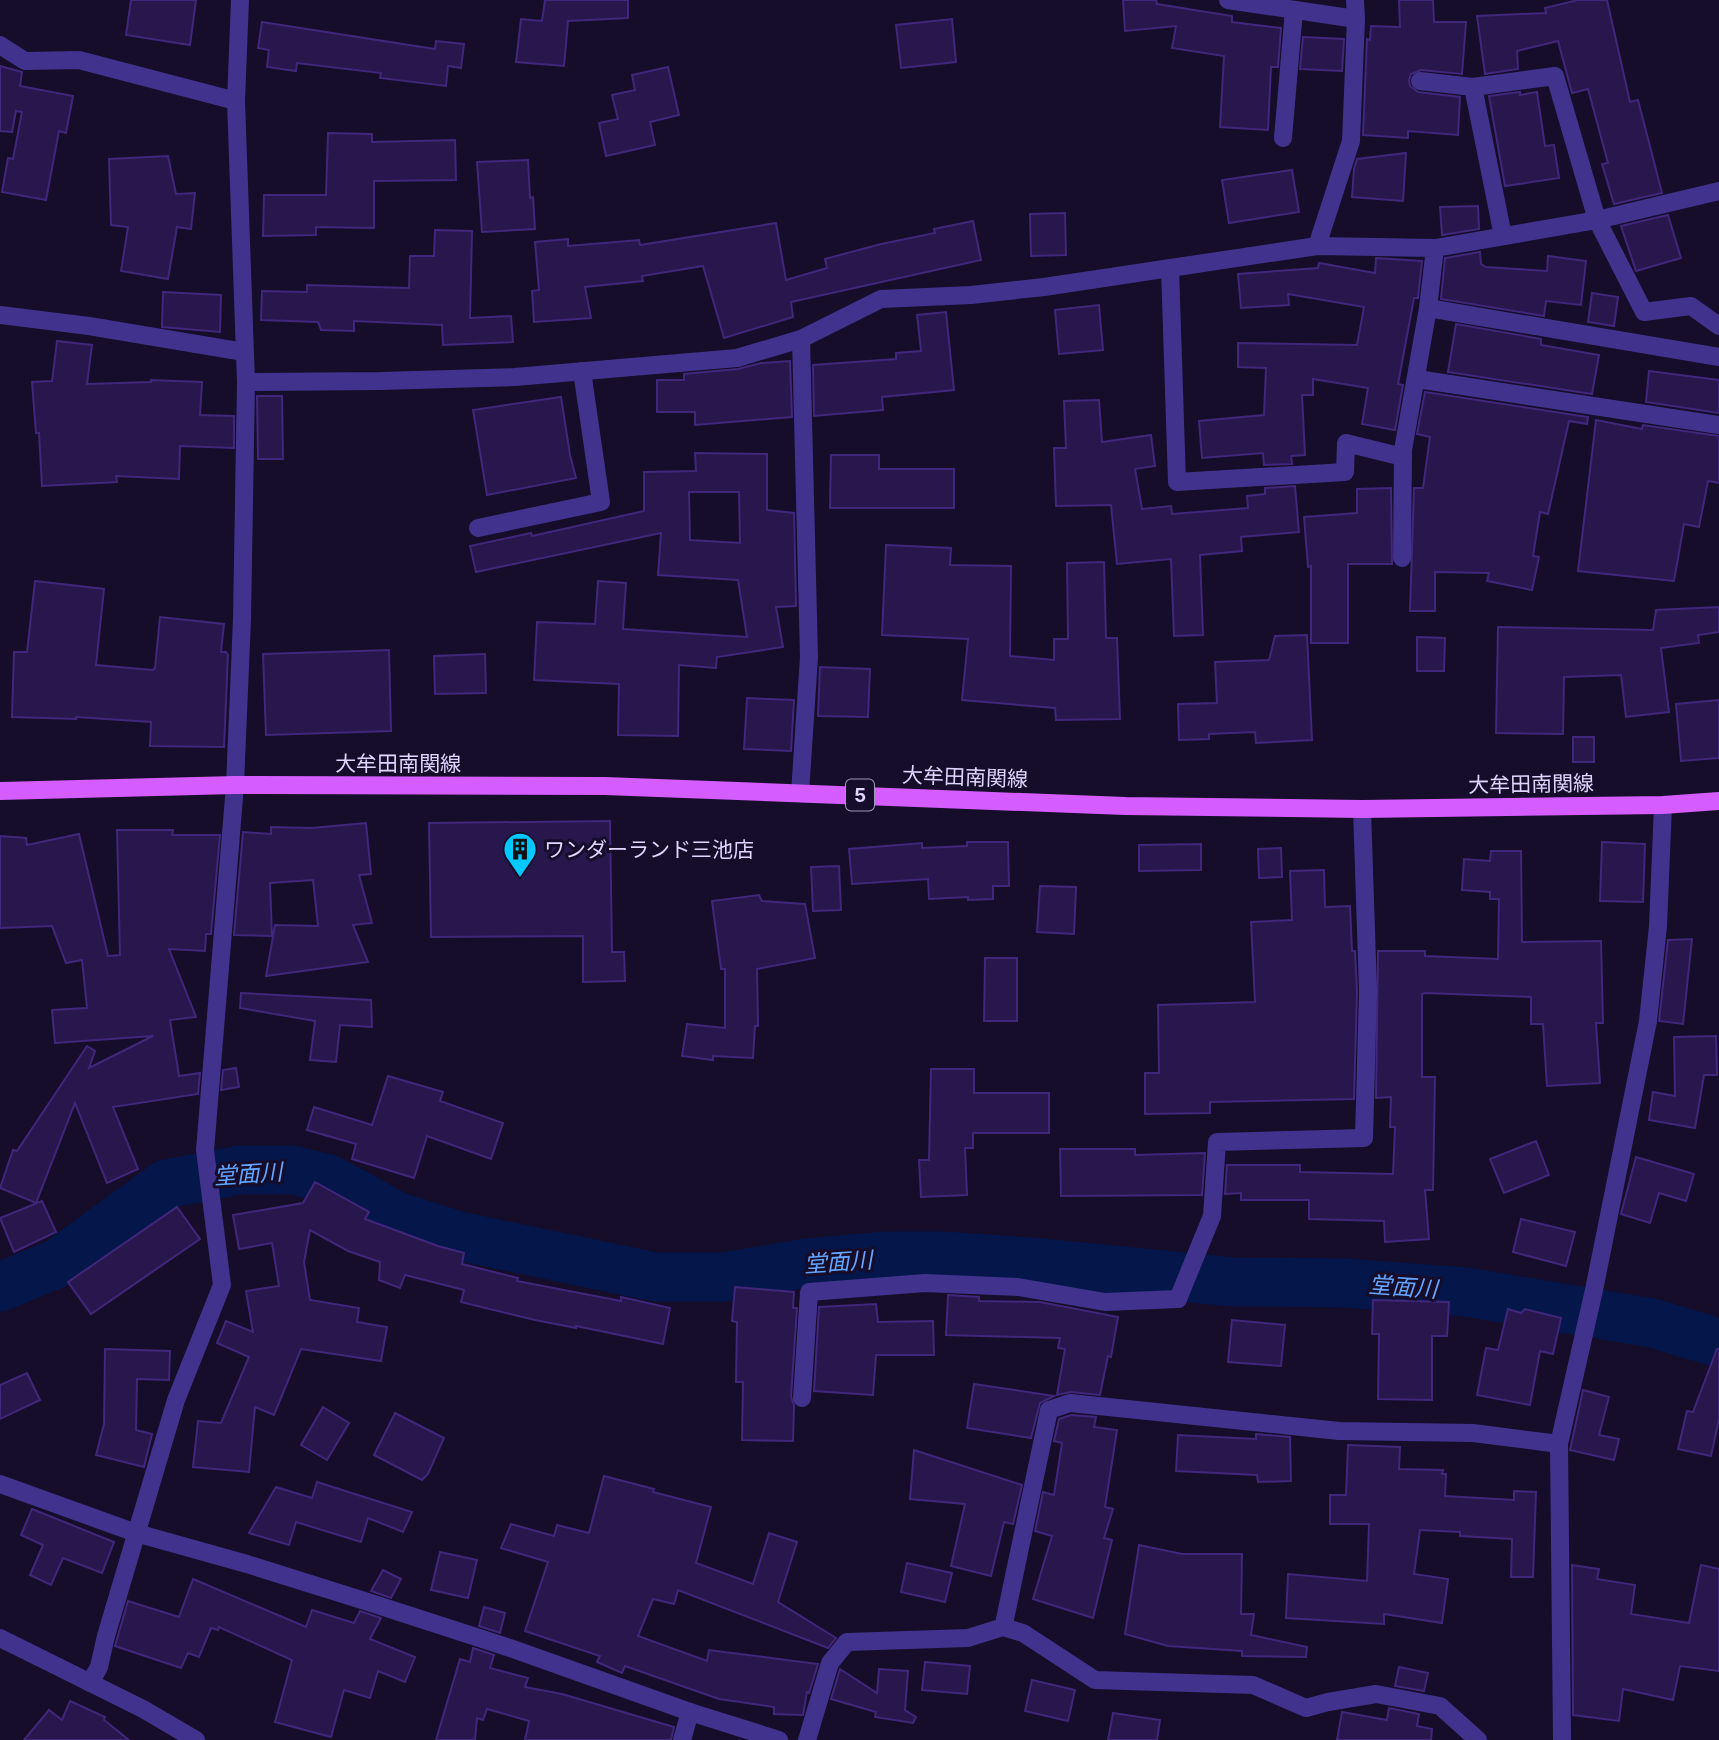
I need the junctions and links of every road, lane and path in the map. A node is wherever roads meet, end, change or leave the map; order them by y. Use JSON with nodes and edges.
{"nodes":[{"id":1,"x":240,"y":0,"type":"edge"},
{"id":2,"x":1228,"y":0,"type":"edge"},
{"id":3,"x":1355,"y":0,"type":"edge"},
{"id":4,"x":1294,"y":10,"type":"junction"},
{"id":5,"x":1356,"y":19,"type":"junction"},
{"id":6,"x":0,"y":45,"type":"edge"},
{"id":7,"x":1420,"y":81,"type":"dead end"},
{"id":8,"x":1473,"y":87,"type":"junction"},
{"id":9,"x":236,"y":101,"type":"junction"},
{"id":10,"x":1283,"y":138,"type":"dead end"},
{"id":11,"x":1719,"y":191,"type":"edge"},
{"id":12,"x":1597,"y":220,"type":"junction"},
{"id":13,"x":1503,"y":236,"type":"junction"},
{"id":14,"x":1317,"y":246,"type":"junction"},
{"id":15,"x":1435,"y":248,"type":"junction"},
{"id":16,"x":1170,"y":268,"type":"junction"},
{"id":17,"x":1428,"y":308,"type":"junction"},
{"id":18,"x":0,"y":314,"type":"edge"},
{"id":19,"x":1719,"y":326,"type":"edge"},
{"id":20,"x":801,"y":339,"type":"junction"},
{"id":21,"x":244,"y":352,"type":"junction"},
{"id":22,"x":1719,"y":357,"type":"edge"},
{"id":23,"x":582,"y":371,"type":"junction"},
{"id":24,"x":1417,"y":379,"type":"junction"},
{"id":25,"x":246,"y":382,"type":"junction"},
{"id":26,"x":1719,"y":425,"type":"edge"},
{"id":27,"x":1403,"y":457,"type":"junction"},
{"id":28,"x":478,"y":527,"type":"dead end"},
{"id":29,"x":1402,"y":558,"type":"dead end"},
{"id":30,"x":236,"y":785,"type":"junction"},
{"id":31,"x":0,"y":791,"type":"edge"},
{"id":32,"x":800,"y":793,"type":"junction"},
{"id":33,"x":1719,"y":801,"type":"edge"},
{"id":34,"x":1663,"y":805,"type":"junction"},
{"id":35,"x":1362,"y":809,"type":"junction"},
{"id":36,"x":802,"y":1398,"type":"dead end"},
{"id":37,"x":1559,"y":1444,"type":"junction"},
{"id":38,"x":0,"y":1484,"type":"edge"},
{"id":39,"x":136,"y":1533,"type":"junction"},
{"id":40,"x":1005,"y":1619,"type":"dead end"},
{"id":41,"x":0,"y":1638,"type":"edge"},
{"id":42,"x":90,"y":1684,"type":"junction"},
{"id":43,"x":690,"y":1712,"type":"junction"},
{"id":44,"x":196,"y":1740,"type":"edge"},
{"id":45,"x":682,"y":1740,"type":"edge"},
{"id":46,"x":779,"y":1740,"type":"edge"},
{"id":47,"x":807,"y":1740,"type":"edge"},
{"id":48,"x":1478,"y":1740,"type":"edge"},
{"id":49,"x":1562,"y":1740,"type":"edge"}],
"edges":[{"from":1,"to":9,"type":"street"},
{"from":2,"to":4,"type":"street"},
{"from":3,"to":5,"type":"street"},
{"from":4,"to":5,"type":"street"},
{"from":4,"to":10,"type":"street"},
{"from":5,"to":14,"type":"street"},
{"from":6,"to":9,"type":"street"},
{"from":7,"to":8,"type":"street"},
{"from":8,"to":12,"type":"street"},
{"from":8,"to":13,"type":"street"},
{"from":9,"to":21,"type":"street"},
{"from":11,"to":12,"type":"street"},
{"from":12,"to":13,"type":"street"},
{"from":12,"to":19,"type":"street"},
{"from":13,"to":15,"type":"street"},
{"from":14,"to":15,"type":"street"},
{"from":14,"to":16,"type":"street"},
{"from":15,"to":17,"type":"street"},
{"from":16,"to":20,"type":"street"},
{"from":16,"to":27,"type":"street"},
{"from":17,"to":22,"type":"street"},
{"from":17,"to":24,"type":"street"},
{"from":18,"to":21,"type":"street"},
{"from":20,"to":23,"type":"street"},
{"from":20,"to":32,"type":"street"},
{"from":21,"to":25,"type":"street"},
{"from":23,"to":25,"type":"street"},
{"from":23,"to":28,"type":"street"},
{"from":24,"to":26,"type":"street"},
{"from":24,"to":27,"type":"street"},
{"from":25,"to":30,"type":"street"},
{"from":27,"to":29,"type":"street"},
{"from":30,"to":31,"type":"main road","name":"大牟田南関線","number":"5"},
{"from":30,"to":32,"type":"main road","name":"大牟田南関線","number":"5"},
{"from":30,"to":39,"type":"street"},
{"from":32,"to":35,"type":"main road","name":"大牟田南関線","number":"5"},
{"from":33,"to":34,"type":"main road","name":"大牟田南関線","number":"5"},
{"from":34,"to":35,"type":"main road","name":"大牟田南関線","number":"5"},
{"from":34,"to":37,"type":"street"},
{"from":35,"to":36,"type":"street"},
{"from":37,"to":40,"type":"street"},
{"from":37,"to":49,"type":"street"},
{"from":38,"to":39,"type":"street"},
{"from":39,"to":42,"type":"street"},
{"from":39,"to":43,"type":"street"},
{"from":41,"to":42,"type":"street"},
{"from":42,"to":44,"type":"street"},
{"from":43,"to":45,"type":"street"},
{"from":43,"to":46,"type":"street"},
{"from":47,"to":48,"type":"street"}]}
